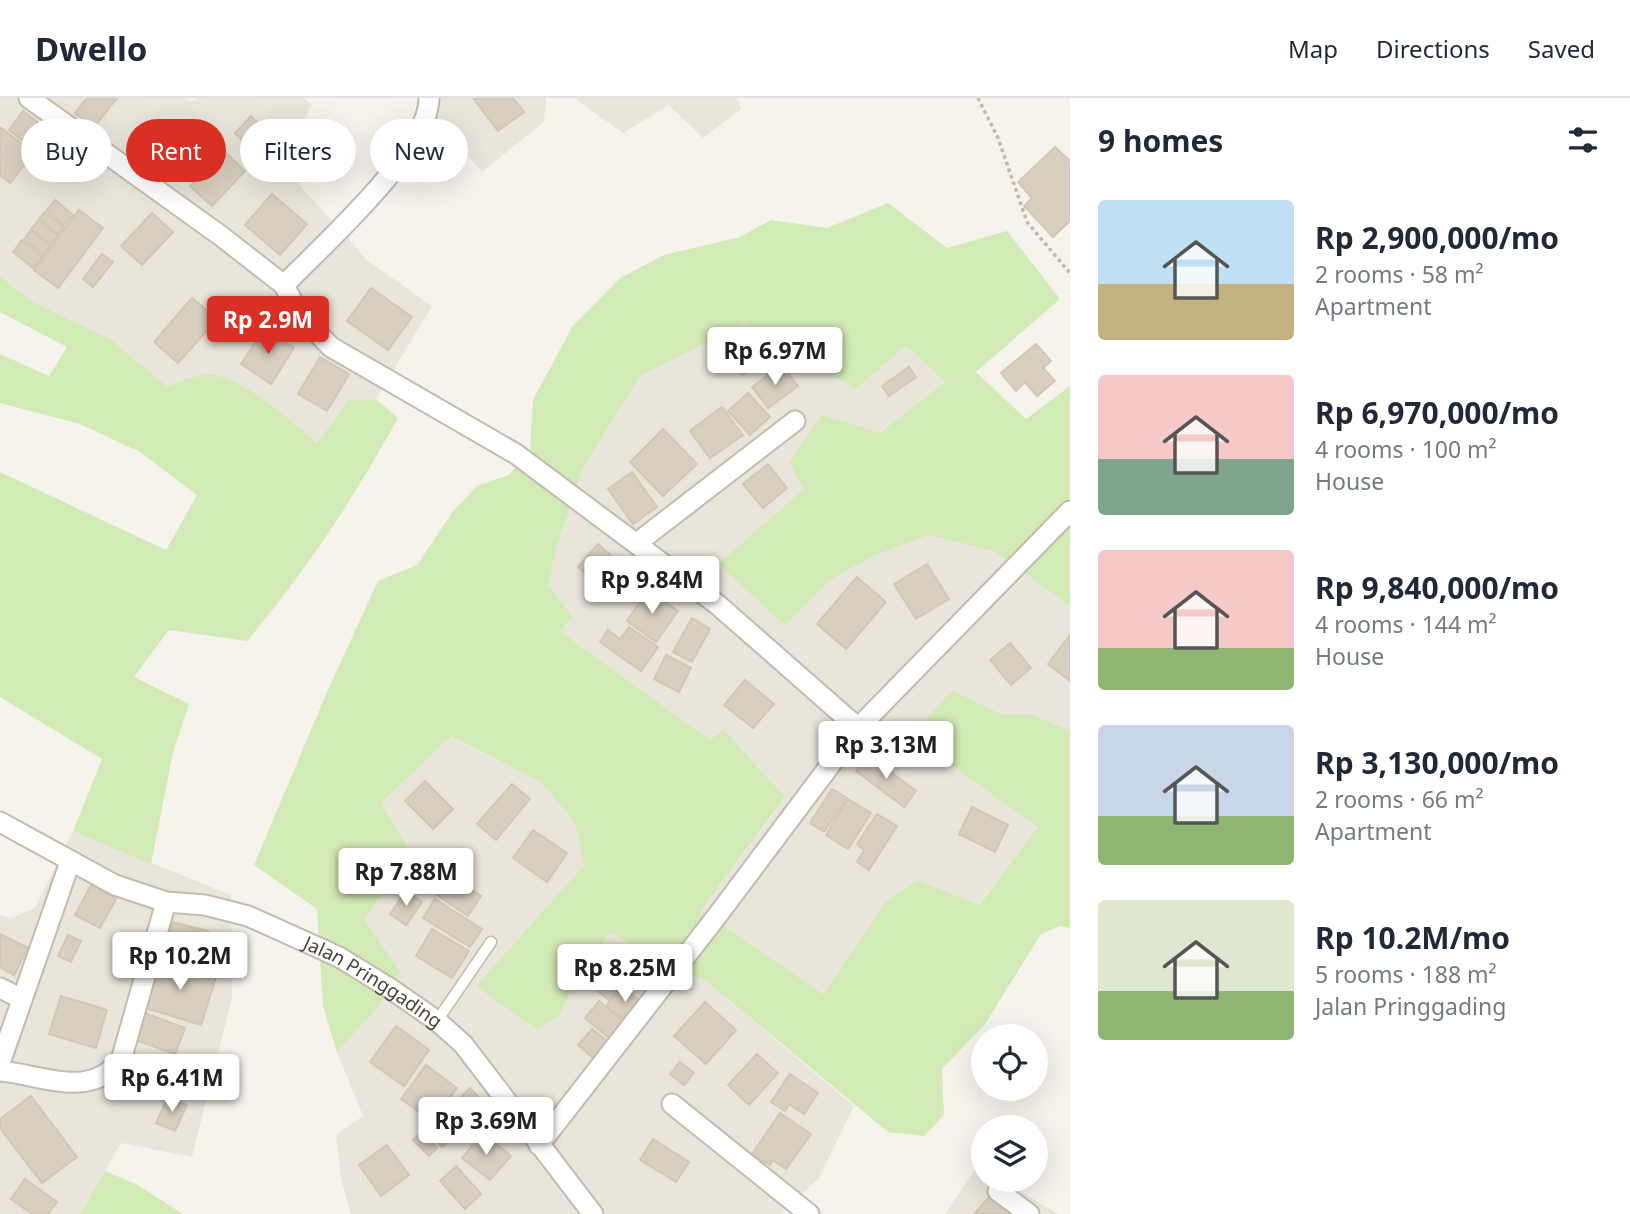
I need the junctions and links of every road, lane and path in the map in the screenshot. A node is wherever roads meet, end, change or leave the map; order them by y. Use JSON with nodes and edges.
{"nodes":[{"id":1,"x":29,"y":98,"type":"edge"},
{"id":2,"x":429,"y":98,"type":"edge"},
{"id":3,"x":978,"y":98,"type":"edge"},
{"id":4,"x":1070,"y":273,"type":"edge"},
{"id":5,"x":284,"y":285,"type":"junction"},
{"id":6,"x":794,"y":421,"type":"dead end"},
{"id":7,"x":1070,"y":511,"type":"edge"},
{"id":8,"x":637,"y":543,"type":"junction"},
{"id":9,"x":858,"y":728,"type":"junction"},
{"id":10,"x":0,"y":822,"type":"edge"},
{"id":11,"x":70,"y":862,"type":"junction"},
{"id":12,"x":166,"y":902,"type":"junction"},
{"id":13,"x":491,"y":942,"type":"dead end"},
{"id":14,"x":0,"y":988,"type":"edge"},
{"id":15,"x":22,"y":999,"type":"junction"},
{"id":16,"x":436,"y":1020,"type":"junction"},
{"id":17,"x":0,"y":1063,"type":"edge"},
{"id":18,"x":0,"y":1071,"type":"edge"},
{"id":19,"x":672,"y":1104,"type":"dead end"},
{"id":20,"x":539,"y":1145,"type":"junction"},
{"id":21,"x":999,"y":1192,"type":"edge"},
{"id":22,"x":593,"y":1214,"type":"edge"},
{"id":23,"x":810,"y":1214,"type":"edge"},
{"id":24,"x":1028,"y":1214,"type":"edge"}],
"edges":[{"from":1,"to":5,"type":"street"},
{"from":2,"to":5,"type":"street"},
{"from":3,"to":4,"type":"path"},
{"from":5,"to":8,"type":"street"},
{"from":6,"to":8,"type":"street"},
{"from":7,"to":9,"type":"street"},
{"from":8,"to":9,"type":"street"},
{"from":9,"to":20,"type":"street"},
{"from":10,"to":11,"type":"street","name":"Jalan Pringgading"},
{"from":11,"to":12,"type":"street","name":"Jalan Pringgading"},
{"from":11,"to":15,"type":"street"},
{"from":12,"to":16,"type":"street","name":"Jalan Pringgading"},
{"from":12,"to":18,"type":"street"},
{"from":13,"to":16,"type":"lane"},
{"from":14,"to":15,"type":"street"},
{"from":15,"to":17,"type":"street"},
{"from":16,"to":20,"type":"street","name":"Jalan Pringgading"},
{"from":19,"to":23,"type":"street"},
{"from":20,"to":22,"type":"street","name":"Jalan Pringgading"},
{"from":21,"to":24,"type":"street"}]}
